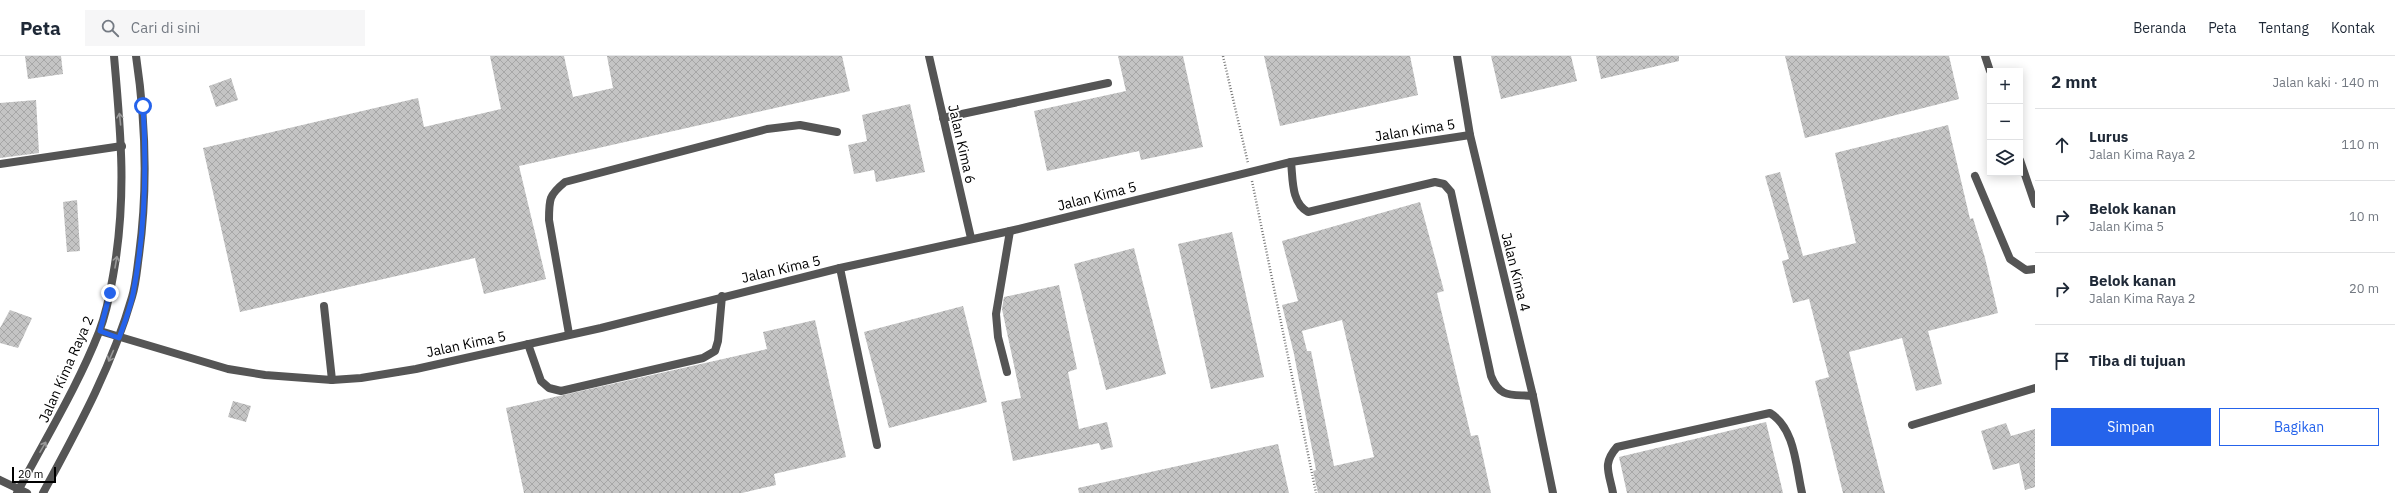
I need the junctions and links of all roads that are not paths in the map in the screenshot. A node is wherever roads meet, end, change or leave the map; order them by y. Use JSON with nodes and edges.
{"nodes":[{"id":1,"x":114,"y":56,"type":"edge"},
{"id":2,"x":136,"y":56,"type":"edge"},
{"id":3,"x":929,"y":56,"type":"edge"},
{"id":4,"x":1457,"y":56,"type":"edge"},
{"id":5,"x":1985,"y":56,"type":"edge"},
{"id":6,"x":1989,"y":68,"type":"edge"},
{"id":7,"x":1108,"y":83,"type":"dead end"},
{"id":8,"x":943,"y":118,"type":"junction"},
{"id":9,"x":837,"y":132,"type":"dead end"},
{"id":10,"x":1470,"y":135,"type":"junction"},
{"id":11,"x":122,"y":146,"type":"junction"},
{"id":12,"x":1291,"y":162,"type":"junction"},
{"id":13,"x":0,"y":164,"type":"edge"},
{"id":14,"x":2023,"y":169,"type":"edge"},
{"id":15,"x":1975,"y":176,"type":"dead end"},
{"id":16,"x":2035,"y":204,"type":"edge"},
{"id":17,"x":1010,"y":231,"type":"junction"},
{"id":18,"x":971,"y":238,"type":"junction"},
{"id":19,"x":840,"y":268,"type":"junction"},
{"id":20,"x":2035,"y":269,"type":"edge"},
{"id":21,"x":722,"y":296,"type":"junction"},
{"id":22,"x":324,"y":306,"type":"dead end"},
{"id":23,"x":100,"y":331,"type":"junction"},
{"id":24,"x":569,"y":334,"type":"junction"},
{"id":25,"x":119,"y":338,"type":"junction"},
{"id":26,"x":528,"y":344,"type":"junction"},
{"id":27,"x":1007,"y":372,"type":"dead end"},
{"id":28,"x":332,"y":380,"type":"junction"},
{"id":29,"x":2035,"y":388,"type":"edge"},
{"id":30,"x":1533,"y":396,"type":"junction"},
{"id":31,"x":1912,"y":425,"type":"dead end"},
{"id":32,"x":877,"y":445,"type":"dead end"},
{"id":33,"x":0,"y":480,"type":"edge"},
{"id":34,"x":18,"y":491,"type":"edge"},
{"id":35,"x":27,"y":493,"type":"edge"},
{"id":36,"x":43,"y":493,"type":"edge"},
{"id":37,"x":1553,"y":493,"type":"edge"},
{"id":38,"x":1614,"y":493,"type":"edge"},
{"id":39,"x":1802,"y":493,"type":"edge"}],
"edges":[{"from":11,"to":1,"type":"street","name":"Jalan Kima Raya 2","one_way":true},
{"from":2,"to":25,"type":"street"},
{"from":3,"to":8,"type":"street","name":"Jalan Kima 6"},
{"from":4,"to":10,"type":"street","name":"Jalan Kima 4"},
{"from":5,"to":6,"type":"street"},
{"from":7,"to":8,"type":"street"},
{"from":8,"to":18,"type":"street","name":"Jalan Kima 6"},
{"from":9,"to":24,"type":"street"},
{"from":10,"to":12,"type":"street","name":"Jalan Kima 5"},
{"from":10,"to":30,"type":"street","name":"Jalan Kima 4"},
{"from":11,"to":13,"type":"street"},
{"from":23,"to":11,"type":"street","name":"Jalan Kima Raya 2","one_way":true},
{"from":12,"to":17,"type":"street","name":"Jalan Kima 5"},
{"from":12,"to":30,"type":"street"},
{"from":14,"to":16,"type":"street"},
{"from":15,"to":20,"type":"street"},
{"from":17,"to":18,"type":"street","name":"Jalan Kima 5"},
{"from":17,"to":27,"type":"street"},
{"from":18,"to":19,"type":"street","name":"Jalan Kima 5"},
{"from":19,"to":21,"type":"street","name":"Jalan Kima 5"},
{"from":19,"to":32,"type":"street"},
{"from":21,"to":24,"type":"street","name":"Jalan Kima 5"},
{"from":21,"to":26,"type":"street"},
{"from":22,"to":28,"type":"street"},
{"from":23,"to":25,"type":"street","name":"Jalan Kima 5"},
{"from":34,"to":23,"type":"street","name":"Jalan Kima Raya 2","one_way":true},
{"from":24,"to":26,"type":"street","name":"Jalan Kima 5"},
{"from":25,"to":28,"type":"street","name":"Jalan Kima 5"},
{"from":25,"to":36,"type":"street","one_way":true},
{"from":26,"to":28,"type":"street","name":"Jalan Kima 5"},
{"from":29,"to":31,"type":"street"},
{"from":30,"to":37,"type":"street","name":"Jalan Kima 4"},
{"from":33,"to":34,"type":"street"},
{"from":34,"to":35,"type":"street"},
{"from":38,"to":39,"type":"street"}]}
